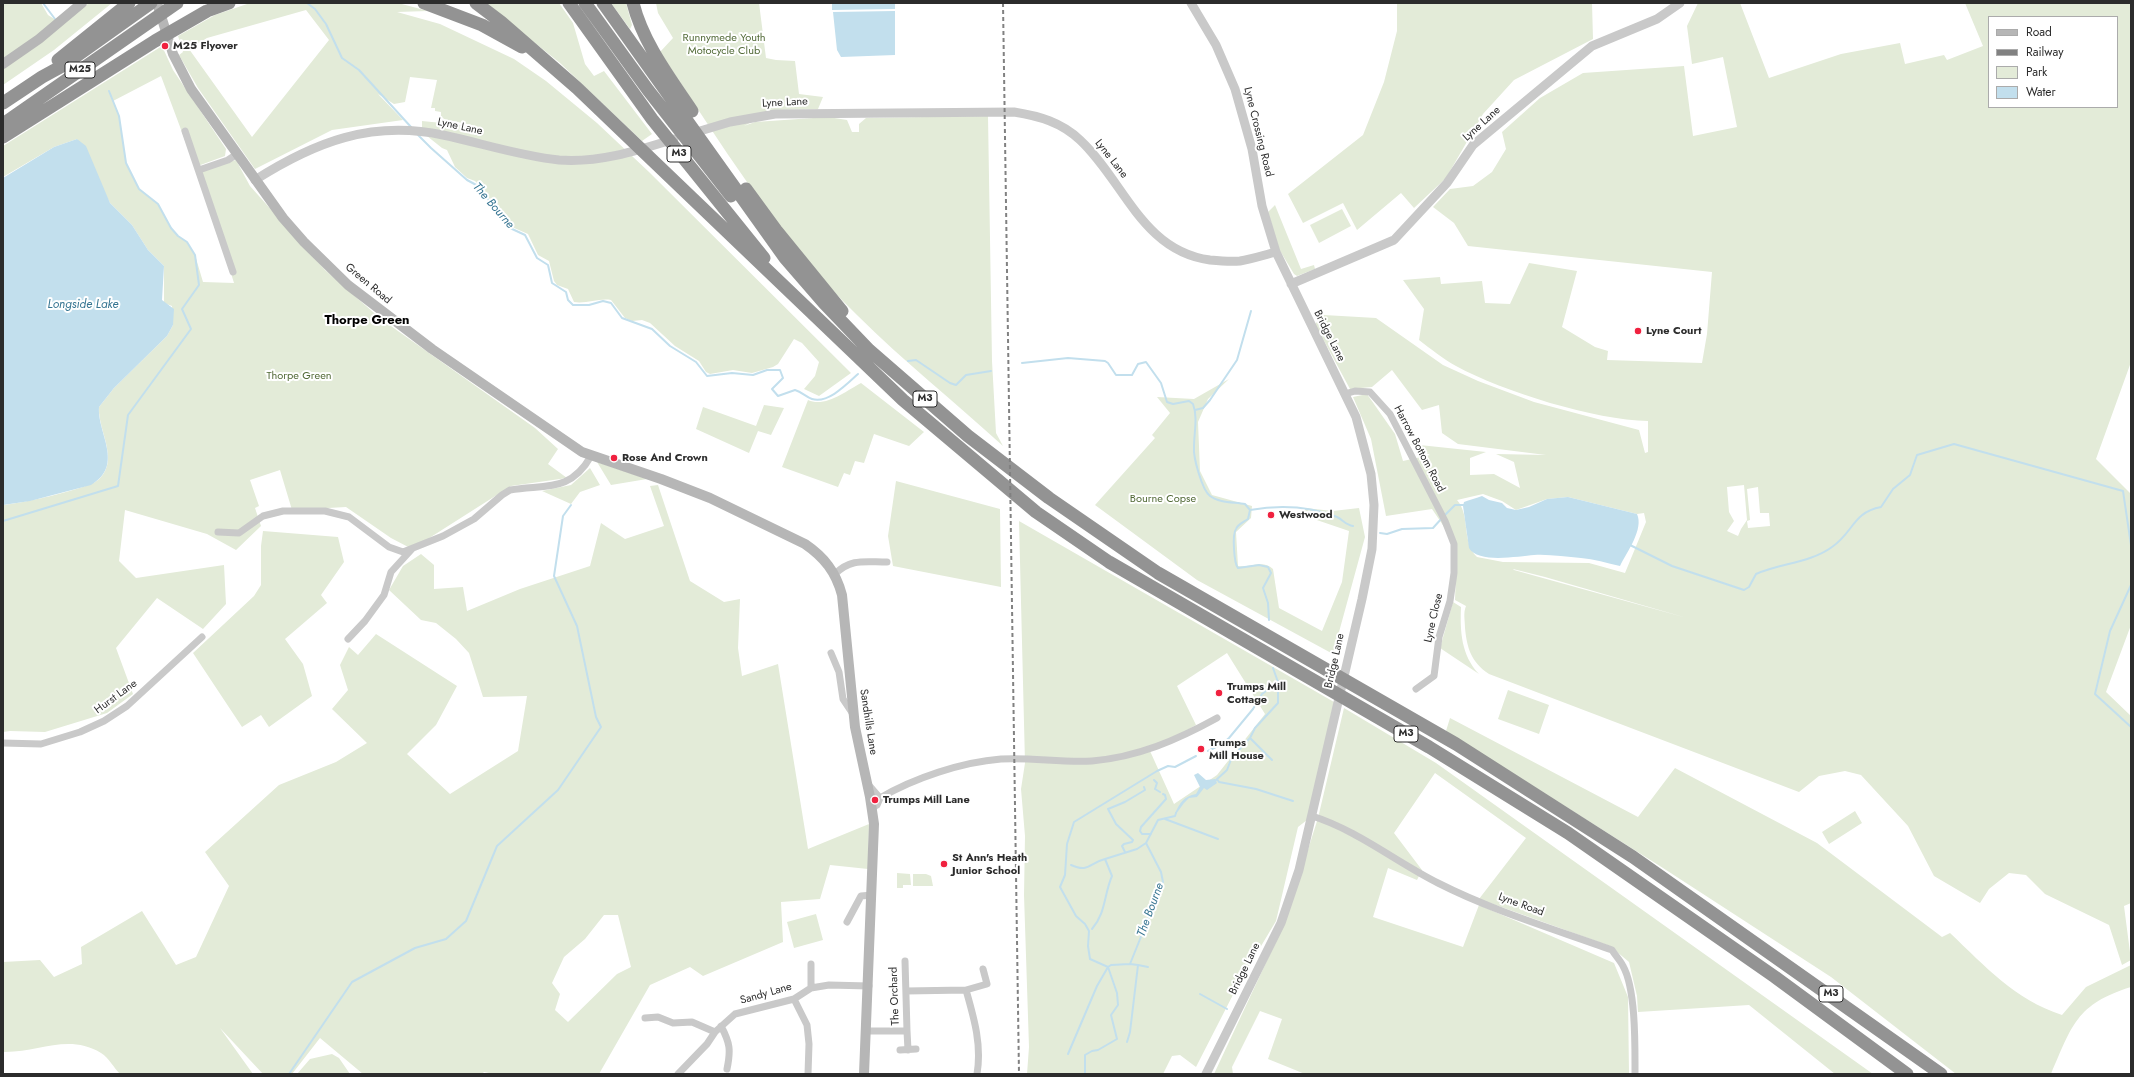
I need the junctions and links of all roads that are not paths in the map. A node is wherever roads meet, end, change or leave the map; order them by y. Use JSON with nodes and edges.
{"nodes":[{"id":1,"x":82,"y":3,"type":"edge"},
{"id":2,"x":130,"y":3,"type":"edge"},
{"id":3,"x":157,"y":3,"type":"edge"},
{"id":4,"x":229,"y":3,"type":"edge"},
{"id":5,"x":424,"y":3,"type":"edge"},
{"id":6,"x":476,"y":3,"type":"edge"},
{"id":7,"x":569,"y":3,"type":"edge"},
{"id":8,"x":585,"y":3,"type":"edge"},
{"id":9,"x":603,"y":3,"type":"edge"},
{"id":10,"x":633,"y":3,"type":"edge"},
{"id":11,"x":1191,"y":3,"type":"edge"},
{"id":12,"x":1680,"y":3,"type":"edge"},
{"id":13,"x":176,"y":5,"type":"edge"},
{"id":14,"x":147,"y":6,"type":"edge"},
{"id":15,"x":544,"y":60,"type":"junction"},
{"id":16,"x":3,"y":64,"type":"edge"},
{"id":17,"x":42,"y":77,"type":"junction"},
{"id":18,"x":3,"y":103,"type":"edge"},
{"id":19,"x":3,"y":124,"type":"edge"},
{"id":20,"x":185,"y":132,"type":"dead end"},
{"id":21,"x":3,"y":137,"type":"edge"},
{"id":22,"x":237,"y":154,"type":"junction"},
{"id":23,"x":199,"y":170,"type":"junction"},
{"id":24,"x":255,"y":180,"type":"junction"},
{"id":25,"x":1276,"y":252,"type":"junction"},
{"id":26,"x":785,"y":258,"type":"junction"},
{"id":27,"x":233,"y":272,"type":"dead end"},
{"id":28,"x":1291,"y":284,"type":"junction"},
{"id":29,"x":797,"y":297,"type":"junction"},
{"id":30,"x":869,"y":350,"type":"junction"},
{"id":31,"x":1345,"y":394,"type":"junction"},
{"id":32,"x":591,"y":456,"type":"junction"},
{"id":33,"x":661,"y":479,"type":"joint"},
{"id":34,"x":218,"y":532,"type":"dead end"},
{"id":35,"x":1454,"y":544,"type":"joint"},
{"id":36,"x":412,"y":549,"type":"junction"},
{"id":37,"x":887,"y":562,"type":"dead end"},
{"id":38,"x":835,"y":574,"type":"junction"},
{"id":39,"x":202,"y":637,"type":"dead end"},
{"id":40,"x":348,"y":639,"type":"dead end"},
{"id":41,"x":831,"y":653,"type":"dead end"},
{"id":42,"x":1416,"y":690,"type":"dead end"},
{"id":43,"x":853,"y":715,"type":"junction"},
{"id":44,"x":1217,"y":718,"type":"dead end"},
{"id":45,"x":3,"y":743,"type":"edge"},
{"id":46,"x":867,"y":783,"type":"junction"},
{"id":47,"x":880,"y":798,"type":"junction"},
{"id":48,"x":872,"y":808,"type":"junction"},
{"id":49,"x":1312,"y":816,"type":"junction"},
{"id":50,"x":872,"y":895,"type":"junction"},
{"id":51,"x":847,"y":922,"type":"dead end"},
{"id":52,"x":905,"y":961,"type":"dead end"},
{"id":53,"x":811,"y":964,"type":"dead end"},
{"id":54,"x":983,"y":969,"type":"dead end"},
{"id":55,"x":869,"y":986,"type":"junction"},
{"id":56,"x":811,"y":988,"type":"junction"},
{"id":57,"x":966,"y":990,"type":"junction"},
{"id":58,"x":906,"y":991,"type":"junction"},
{"id":59,"x":794,"y":999,"type":"junction"},
{"id":60,"x":645,"y":1018,"type":"dead end"},
{"id":61,"x":721,"y":1026,"type":"junction"},
{"id":62,"x":715,"y":1032,"type":"junction"},
{"id":63,"x":867,"y":1032,"type":"junction"},
{"id":64,"x":907,"y":1032,"type":"junction"},
{"id":65,"x":916,"y":1049,"type":"dead end"},
{"id":66,"x":727,"y":1069,"type":"dead end"},
{"id":67,"x":678,"y":1074,"type":"edge"},
{"id":68,"x":808,"y":1074,"type":"edge"},
{"id":69,"x":864,"y":1074,"type":"edge"},
{"id":70,"x":977,"y":1074,"type":"edge"},
{"id":71,"x":1206,"y":1074,"type":"edge"},
{"id":72,"x":1635,"y":1074,"type":"edge"},
{"id":73,"x":1908,"y":1074,"type":"edge"},
{"id":74,"x":1941,"y":1074,"type":"edge"}],
"edges":[{"from":1,"to":16,"type":"main road"},
{"from":2,"to":17,"type":"highway"},
{"from":3,"to":22,"type":"main road","name":"Green Road"},
{"from":4,"to":21,"type":"highway"},
{"from":5,"to":15,"type":"highway"},
{"from":6,"to":15,"type":"highway"},
{"from":7,"to":29,"type":"highway","number":"M3"},
{"from":8,"to":26,"type":"highway","number":"M3"},
{"from":9,"to":26,"type":"highway"},
{"from":10,"to":30,"type":"highway"},
{"from":11,"to":25,"type":"street","name":"Lyne Crossing Road"},
{"from":12,"to":28,"type":"street","name":"Lyne Lane"},
{"from":13,"to":19,"type":"highway","number":"M25"},
{"from":14,"to":17,"type":"highway","number":"M25"},
{"from":15,"to":29,"type":"highway"},
{"from":17,"to":18,"type":"highway","number":"M25"},
{"from":20,"to":23,"type":"street"},
{"from":22,"to":23,"type":"street"},
{"from":22,"to":24,"type":"main road","name":"Green Road"},
{"from":23,"to":27,"type":"street"},
{"from":24,"to":25,"type":"street","name":"Lyne Lane"},
{"from":24,"to":32,"type":"main road","name":"Green Road"},
{"from":25,"to":28,"type":"street","name":"Bridge Lane"},
{"from":26,"to":30,"type":"highway","number":"M3"},
{"from":28,"to":31,"type":"street","name":"Bridge Lane"},
{"from":29,"to":73,"type":"highway","number":"M3"},
{"from":30,"to":74,"type":"highway","number":"M3"},
{"from":31,"to":35,"type":"street","name":"Harrow Bottom Road"},
{"from":31,"to":49,"type":"street","name":"Bridge Lane"},
{"from":32,"to":33,"type":"main road","name":"Green Road"},
{"from":32,"to":36,"type":"street"},
{"from":33,"to":38,"type":"main road","name":"Sandhills Lane"},
{"from":34,"to":36,"type":"street"},
{"from":35,"to":42,"type":"street","name":"Lyne Close"},
{"from":36,"to":40,"type":"street"},
{"from":37,"to":38,"type":"street"},
{"from":38,"to":43,"type":"main road","name":"Sandhills Lane"},
{"from":39,"to":45,"type":"street","name":"Hurst Lane"},
{"from":41,"to":43,"type":"street"},
{"from":43,"to":46,"type":"main road","name":"Sandhills Lane"},
{"from":44,"to":47,"type":"street"},
{"from":46,"to":47,"type":"street"},
{"from":46,"to":48,"type":"main road","name":"Sandhills Lane"},
{"from":47,"to":48,"type":"street"},
{"from":48,"to":50,"type":"main road","name":"Sandhills Lane"},
{"from":49,"to":71,"type":"street","name":"Bridge Lane"},
{"from":49,"to":72,"type":"street","name":"Lyne Road"},
{"from":50,"to":51,"type":"street"},
{"from":50,"to":55,"type":"main road","name":"Sandhills Lane"},
{"from":52,"to":58,"type":"street","name":"The Orchard"},
{"from":53,"to":56,"type":"street"},
{"from":54,"to":57,"type":"street"},
{"from":55,"to":56,"type":"street","name":"Sandy Lane"},
{"from":55,"to":63,"type":"main road","name":"Sandhills Lane"},
{"from":56,"to":59,"type":"street","name":"Sandy Lane"},
{"from":57,"to":58,"type":"street"},
{"from":57,"to":70,"type":"street"},
{"from":58,"to":64,"type":"street","name":"The Orchard"},
{"from":59,"to":61,"type":"street","name":"Sandy Lane"},
{"from":59,"to":68,"type":"street"},
{"from":60,"to":62,"type":"street"},
{"from":61,"to":62,"type":"street","name":"Sandy Lane"},
{"from":61,"to":66,"type":"street"},
{"from":62,"to":67,"type":"street","name":"Sandy Lane"},
{"from":63,"to":64,"type":"street","name":"The Orchard"},
{"from":63,"to":69,"type":"main road","name":"Sandhills Lane"},
{"from":64,"to":65,"type":"street","name":"The Orchard"}]}
